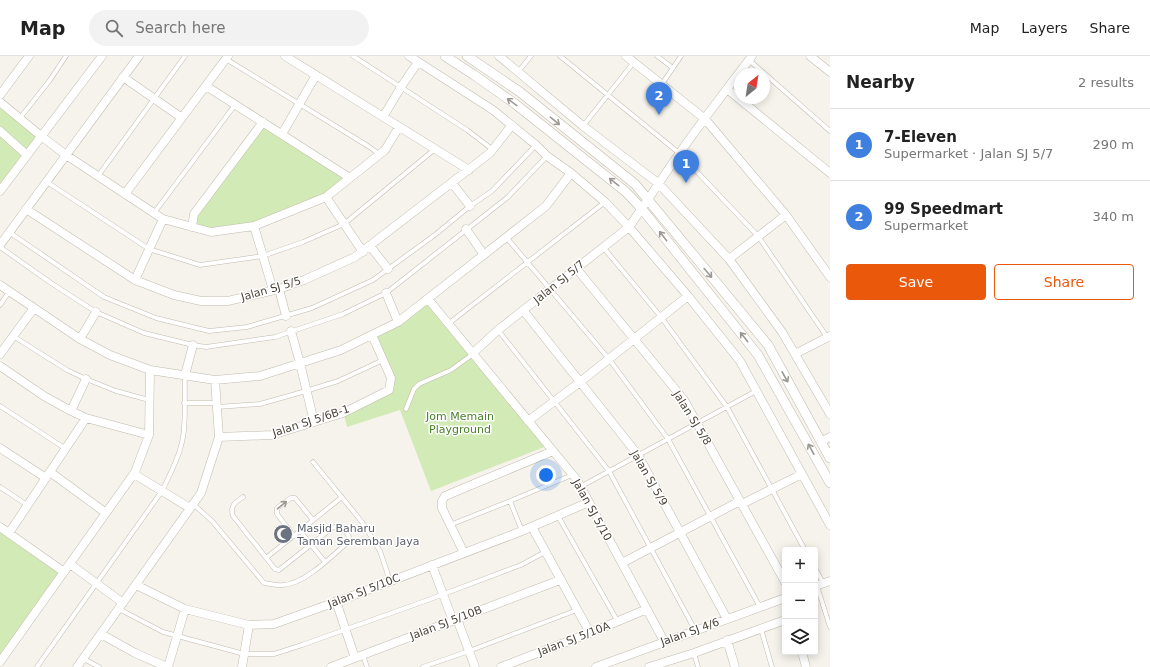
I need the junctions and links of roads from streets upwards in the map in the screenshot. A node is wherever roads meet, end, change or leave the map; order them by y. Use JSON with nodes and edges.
{"nodes":[{"id":1,"x":29,"y":56,"type":"edge"},
{"id":2,"x":102,"y":56,"type":"edge"},
{"id":3,"x":139,"y":56,"type":"edge"},
{"id":4,"x":285,"y":56,"type":"edge"},
{"id":5,"x":409,"y":56,"type":"edge"},
{"id":6,"x":445,"y":56,"type":"edge"},
{"id":7,"x":467,"y":56,"type":"edge"},
{"id":8,"x":499,"y":56,"type":"edge"},
{"id":9,"x":626,"y":56,"type":"edge"},
{"id":10,"x":810,"y":56,"type":"edge"},
{"id":11,"x":227,"y":57,"type":"edge"},
{"id":12,"x":750,"y":58,"type":"edge"},
{"id":13,"x":296,"y":59,"type":"edge"},
{"id":14,"x":477,"y":59,"type":"edge"},
{"id":15,"x":418,"y":62,"type":"junction"},
{"id":16,"x":830,"y":72,"type":"edge"},
{"id":17,"x":316,"y":75,"type":"junction"},
{"id":18,"x":124,"y":77,"type":"junction"},
{"id":19,"x":206,"y":86,"type":"junction"},
{"id":20,"x":727,"y":89,"type":"junction"},
{"id":21,"x":0,"y":96,"type":"edge"},
{"id":22,"x":0,"y":102,"type":"edge"},
{"id":23,"x":382,"y":117,"type":"junction"},
{"id":24,"x":182,"y":118,"type":"junction"},
{"id":25,"x":704,"y":119,"type":"junction"},
{"id":26,"x":263,"y":122,"type":"junction"},
{"id":27,"x":512,"y":126,"type":"junction"},
{"id":28,"x":400,"y":127,"type":"junction"},
{"id":29,"x":0,"y":131,"type":"edge"},
{"id":30,"x":282,"y":134,"type":"junction"},
{"id":31,"x":41,"y":136,"type":"junction"},
{"id":32,"x":66,"y":154,"type":"junction"},
{"id":33,"x":27,"y":155,"type":"junction"},
{"id":34,"x":469,"y":170,"type":"junction"},
{"id":35,"x":571,"y":173,"type":"junction"},
{"id":36,"x":830,"y":173,"type":"edge"},
{"id":37,"x":350,"y":178,"type":"junction"},
{"id":38,"x":3,"y":181,"type":"edge"},
{"id":39,"x":452,"y":183,"type":"junction"},
{"id":40,"x":658,"y":183,"type":"junction"},
{"id":41,"x":0,"y":191,"type":"edge"},
{"id":42,"x":125,"y":194,"type":"junction"},
{"id":43,"x":326,"y":197,"type":"junction"},
{"id":44,"x":648,"y":199,"type":"junction"},
{"id":45,"x":470,"y":206,"type":"road end"},
{"id":46,"x":26,"y":209,"type":"junction"},
{"id":47,"x":642,"y":209,"type":"junction"},
{"id":48,"x":786,"y":214,"type":"junction"},
{"id":49,"x":163,"y":219,"type":"junction"},
{"id":50,"x":254,"y":226,"type":"junction"},
{"id":51,"x":192,"y":227,"type":"junction"},
{"id":52,"x":629,"y":227,"type":"junction"},
{"id":53,"x":466,"y":229,"type":"road end"},
{"id":54,"x":0,"y":246,"type":"edge"},
{"id":55,"x":370,"y":246,"type":"junction"},
{"id":56,"x":363,"y":252,"type":"junction"},
{"id":57,"x":484,"y":255,"type":"junction"},
{"id":58,"x":729,"y":259,"type":"junction"},
{"id":59,"x":576,"y":268,"type":"junction"},
{"id":60,"x":388,"y":269,"type":"road end"},
{"id":61,"x":830,"y":276,"type":"edge"},
{"id":62,"x":135,"y":280,"type":"junction"},
{"id":63,"x":0,"y":285,"type":"edge"},
{"id":64,"x":276,"y":290,"type":"junction"},
{"id":65,"x":386,"y":293,"type":"road end"},
{"id":66,"x":688,"y":296,"type":"junction"},
{"id":67,"x":428,"y":299,"type":"junction"},
{"id":68,"x":34,"y":308,"type":"junction"},
{"id":69,"x":523,"y":310,"type":"junction"},
{"id":70,"x":96,"y":312,"type":"road end"},
{"id":71,"x":286,"y":316,"type":"road end"},
{"id":72,"x":398,"y":322,"type":"junction"},
{"id":73,"x":291,"y":331,"type":"road end"},
{"id":74,"x":372,"y":335,"type":"junction"},
{"id":75,"x":829,"y":337,"type":"edge"},
{"id":76,"x":80,"y":339,"type":"junction"},
{"id":77,"x":634,"y":339,"type":"junction"},
{"id":78,"x":193,"y":345,"type":"road end"},
{"id":79,"x":0,"y":354,"type":"edge"},
{"id":80,"x":473,"y":354,"type":"junction"},
{"id":81,"x":795,"y":354,"type":"junction"},
{"id":82,"x":300,"y":363,"type":"junction"},
{"id":83,"x":0,"y":366,"type":"edge"},
{"id":84,"x":150,"y":370,"type":"junction"},
{"id":85,"x":184,"y":375,"type":"junction"},
{"id":86,"x":86,"y":379,"type":"road end"},
{"id":87,"x":215,"y":380,"type":"junction"},
{"id":88,"x":580,"y":382,"type":"junction"},
{"id":89,"x":71,"y":411,"type":"junction"},
{"id":90,"x":830,"y":414,"type":"edge"},
{"id":91,"x":86,"y":418,"type":"junction"},
{"id":92,"x":528,"y":421,"type":"junction"},
{"id":93,"x":314,"y":422,"type":"junction"},
{"id":94,"x":149,"y":435,"type":"junction"},
{"id":95,"x":830,"y":437,"type":"edge"},
{"id":96,"x":219,"y":438,"type":"junction"},
{"id":97,"x":821,"y":442,"type":"junction"},
{"id":98,"x":0,"y":448,"type":"edge"},
{"id":99,"x":553,"y":451,"type":"junction"},
{"id":100,"x":830,"y":458,"type":"edge"},
{"id":101,"x":134,"y":474,"type":"junction"},
{"id":102,"x":802,"y":474,"type":"junction"},
{"id":103,"x":48,"y":475,"type":"junction"},
{"id":104,"x":830,"y":483,"type":"edge"},
{"id":105,"x":589,"y":502,"type":"junction"},
{"id":106,"x":741,"y":503,"type":"junction"},
{"id":107,"x":192,"y":506,"type":"junction"},
{"id":108,"x":106,"y":513,"type":"junction"},
{"id":109,"x":830,"y":525,"type":"edge"},
{"id":110,"x":0,"y":527,"type":"edge"},
{"id":111,"x":532,"y":527,"type":"junction"},
{"id":112,"x":9,"y":533,"type":"junction"},
{"id":113,"x":680,"y":533,"type":"junction"},
{"id":114,"x":464,"y":553,"type":"junction"},
{"id":115,"x":622,"y":563,"type":"junction"},
{"id":116,"x":70,"y":564,"type":"junction"},
{"id":117,"x":432,"y":565,"type":"junction"},
{"id":118,"x":64,"y":572,"type":"junction"},
{"id":119,"x":782,"y":577,"type":"edge"},
{"id":120,"x":560,"y":580,"type":"junction"},
{"id":121,"x":136,"y":584,"type":"junction"},
{"id":122,"x":782,"y":599,"type":"edge"},
{"id":123,"x":336,"y":602,"type":"junction"},
{"id":124,"x":121,"y":606,"type":"junction"},
{"id":125,"x":185,"y":609,"type":"junction"},
{"id":126,"x":647,"y":609,"type":"junction"},
{"id":127,"x":727,"y":619,"type":"junction"},
{"id":128,"x":455,"y":620,"type":"junction"},
{"id":129,"x":782,"y":621,"type":"edge"},
{"id":130,"x":249,"y":625,"type":"junction"},
{"id":131,"x":590,"y":633,"type":"junction"},
{"id":132,"x":100,"y":634,"type":"junction"},
{"id":133,"x":727,"y":640,"type":"junction"},
{"id":134,"x":664,"y":641,"type":"junction"},
{"id":135,"x":803,"y":655,"type":"edge"},
{"id":136,"x":359,"y":657,"type":"junction"},
{"id":137,"x":0,"y":662,"type":"edge"},
{"id":138,"x":665,"y":664,"type":"edge"},
{"id":139,"x":78,"y":667,"type":"edge"},
{"id":140,"x":168,"y":667,"type":"edge"},
{"id":141,"x":242,"y":667,"type":"edge"},
{"id":142,"x":331,"y":667,"type":"edge"},
{"id":143,"x":475,"y":667,"type":"edge"},
{"id":144,"x":501,"y":667,"type":"edge"},
{"id":145,"x":596,"y":667,"type":"edge"},
{"id":146,"x":648,"y":667,"type":"edge"},
{"id":147,"x":735,"y":667,"type":"edge"},
{"id":148,"x":806,"y":667,"type":"edge"}],
"edges":[{"from":1,"to":21,"type":"street"},
{"from":2,"to":31,"type":"street"},
{"from":3,"to":18,"type":"street"},
{"from":4,"to":13,"type":"street"},
{"from":5,"to":15,"type":"street"},
{"from":47,"to":6,"type":"street","one_way":true},
{"from":7,"to":14,"type":"street"},
{"from":8,"to":40,"type":"street"},
{"from":9,"to":25,"type":"street"},
{"from":10,"to":16,"type":"street"},
{"from":11,"to":19,"type":"street"},
{"from":12,"to":20,"type":"street","name":"Jalan SJ 5/7"},
{"from":13,"to":17,"type":"street"},
{"from":14,"to":44,"type":"street","one_way":true},
{"from":15,"to":23,"type":"street"},
{"from":15,"to":27,"type":"street"},
{"from":17,"to":23,"type":"street"},
{"from":17,"to":30,"type":"street"},
{"from":18,"to":24,"type":"street"},
{"from":18,"to":32,"type":"street"},
{"from":19,"to":24,"type":"street"},
{"from":19,"to":26,"type":"street"},
{"from":20,"to":25,"type":"street","name":"Jalan SJ 5/7"},
{"from":20,"to":36,"type":"street"},
{"from":22,"to":31,"type":"street"},
{"from":23,"to":28,"type":"street"},
{"from":24,"to":42,"type":"street"},
{"from":25,"to":40,"type":"street","name":"Jalan SJ 5/7"},
{"from":25,"to":48,"type":"street"},
{"from":26,"to":30,"type":"street"},
{"from":26,"to":51,"type":"street"},
{"from":27,"to":34,"type":"street","name":"Jalan SJ 5/5"},
{"from":27,"to":35,"type":"street"},
{"from":28,"to":34,"type":"street"},
{"from":28,"to":37,"type":"street"},
{"from":29,"to":33,"type":"street"},
{"from":30,"to":37,"type":"street"},
{"from":31,"to":32,"type":"street"},
{"from":31,"to":33,"type":"street"},
{"from":32,"to":42,"type":"street"},
{"from":32,"to":46,"type":"street"},
{"from":33,"to":38,"type":"street"},
{"from":34,"to":39,"type":"street","name":"Jalan SJ 5/5"},
{"from":35,"to":52,"type":"street"},
{"from":35,"to":57,"type":"street"},
{"from":37,"to":43,"type":"street"},
{"from":38,"to":41,"type":"street"},
{"from":39,"to":45,"type":"street"},
{"from":39,"to":55,"type":"street","name":"Jalan SJ 5/5"},
{"from":40,"to":44,"type":"street","name":"Jalan SJ 5/7"},
{"from":40,"to":58,"type":"street"},
{"from":42,"to":49,"type":"street"},
{"from":43,"to":50,"type":"street"},
{"from":43,"to":56,"type":"street"},
{"from":44,"to":47,"type":"street","name":"Jalan SJ 5/7"},
{"from":44,"to":97,"type":"street","one_way":true},
{"from":46,"to":54,"type":"street"},
{"from":46,"to":62,"type":"street","name":"Jalan SJ 5/5"},
{"from":47,"to":52,"type":"street","name":"Jalan SJ 5/7"},
{"from":104,"to":47,"type":"street","one_way":true},
{"from":48,"to":58,"type":"street"},
{"from":48,"to":61,"type":"street"},
{"from":49,"to":51,"type":"street"},
{"from":49,"to":62,"type":"street"},
{"from":50,"to":51,"type":"street"},
{"from":50,"to":64,"type":"street"},
{"from":52,"to":59,"type":"street","name":"Jalan SJ 5/7"},
{"from":52,"to":66,"type":"street"},
{"from":53,"to":57,"type":"street"},
{"from":55,"to":56,"type":"street","name":"Jalan SJ 5/5"},
{"from":55,"to":60,"type":"street"},
{"from":56,"to":64,"type":"street","name":"Jalan SJ 5/5"},
{"from":57,"to":67,"type":"street"},
{"from":58,"to":81,"type":"street"},
{"from":59,"to":69,"type":"street","name":"Jalan SJ 5/7"},
{"from":59,"to":77,"type":"street","name":"Jalan SJ 5/8"},
{"from":62,"to":64,"type":"street","name":"Jalan SJ 5/5"},
{"from":63,"to":68,"type":"street"},
{"from":64,"to":71,"type":"street"},
{"from":65,"to":72,"type":"street"},
{"from":66,"to":77,"type":"street"},
{"from":66,"to":102,"type":"street"},
{"from":67,"to":72,"type":"street"},
{"from":67,"to":80,"type":"street","name":"Jalan SJ 5/10"},
{"from":68,"to":76,"type":"street"},
{"from":68,"to":79,"type":"street"},
{"from":69,"to":80,"type":"street","name":"Jalan SJ 5/7"},
{"from":69,"to":88,"type":"street","name":"Jalan SJ 5/9"},
{"from":70,"to":76,"type":"street"},
{"from":72,"to":74,"type":"street"},
{"from":73,"to":82,"type":"street"},
{"from":74,"to":82,"type":"street"},
{"from":74,"to":93,"type":"street","name":"Jalan SJ 5/6B-1"},
{"from":75,"to":81,"type":"street"},
{"from":76,"to":84,"type":"street"},
{"from":77,"to":88,"type":"street"},
{"from":77,"to":106,"type":"street","name":"Jalan SJ 5/8"},
{"from":78,"to":85,"type":"street"},
{"from":80,"to":92,"type":"street","name":"Jalan SJ 5/10"},
{"from":81,"to":90,"type":"street"},
{"from":82,"to":87,"type":"street"},
{"from":82,"to":93,"type":"street"},
{"from":83,"to":89,"type":"street"},
{"from":84,"to":85,"type":"street"},
{"from":84,"to":94,"type":"street"},
{"from":85,"to":87,"type":"street"},
{"from":86,"to":89,"type":"street"},
{"from":87,"to":96,"type":"street"},
{"from":88,"to":92,"type":"street"},
{"from":88,"to":113,"type":"street","name":"Jalan SJ 5/9"},
{"from":89,"to":91,"type":"street"},
{"from":91,"to":94,"type":"street"},
{"from":91,"to":103,"type":"street"},
{"from":92,"to":99,"type":"street","name":"Jalan SJ 5/10"},
{"from":93,"to":96,"type":"street","name":"Jalan SJ 5/6B-1"},
{"from":94,"to":101,"type":"street"},
{"from":95,"to":97,"type":"street"},
{"from":96,"to":107,"type":"street"},
{"from":97,"to":100,"type":"street"},
{"from":98,"to":103,"type":"street"},
{"from":99,"to":105,"type":"street","name":"Jalan SJ 5/10"},
{"from":99,"to":114,"type":"street"},
{"from":101,"to":107,"type":"street"},
{"from":101,"to":108,"type":"street"},
{"from":102,"to":106,"type":"street"},
{"from":102,"to":109,"type":"street"},
{"from":103,"to":108,"type":"street"},
{"from":103,"to":112,"type":"street"},
{"from":105,"to":111,"type":"street","name":"Jalan SJ 5/10C"},
{"from":105,"to":115,"type":"street","name":"Jalan SJ 5/10"},
{"from":106,"to":113,"type":"street"},
{"from":106,"to":119,"type":"street","name":"Jalan SJ 5/8"},
{"from":107,"to":121,"type":"street"},
{"from":108,"to":116,"type":"street"},
{"from":110,"to":112,"type":"street"},
{"from":111,"to":114,"type":"street","name":"Jalan SJ 5/10C"},
{"from":111,"to":120,"type":"street"},
{"from":112,"to":118,"type":"street"},
{"from":113,"to":115,"type":"street"},
{"from":113,"to":127,"type":"street","name":"Jalan SJ 5/9"},
{"from":114,"to":117,"type":"street","name":"Jalan SJ 5/10C"},
{"from":115,"to":126,"type":"street","name":"Jalan SJ 5/10"},
{"from":116,"to":118,"type":"street"},
{"from":116,"to":124,"type":"street"},
{"from":117,"to":123,"type":"street","name":"Jalan SJ 5/10C"},
{"from":117,"to":128,"type":"street"},
{"from":118,"to":137,"type":"street"},
{"from":120,"to":128,"type":"street","name":"Jalan SJ 5/10B"},
{"from":120,"to":131,"type":"street"},
{"from":121,"to":124,"type":"street"},
{"from":121,"to":125,"type":"street","name":"Jalan SJ 5/10C"},
{"from":122,"to":127,"type":"street","name":"Jalan SJ 4/6"},
{"from":123,"to":130,"type":"street","name":"Jalan SJ 5/10C"},
{"from":123,"to":136,"type":"street"},
{"from":124,"to":132,"type":"street"},
{"from":125,"to":130,"type":"street","name":"Jalan SJ 5/10C"},
{"from":125,"to":140,"type":"street"},
{"from":126,"to":131,"type":"street","name":"Jalan SJ 5/10A"},
{"from":126,"to":134,"type":"street","name":"Jalan SJ 5/10"},
{"from":127,"to":134,"type":"street","name":"Jalan SJ 4/6"},
{"from":128,"to":136,"type":"street","name":"Jalan SJ 5/10B"},
{"from":128,"to":143,"type":"street"},
{"from":129,"to":133,"type":"street"},
{"from":130,"to":141,"type":"street"},
{"from":131,"to":144,"type":"street","name":"Jalan SJ 5/10A"},
{"from":132,"to":139,"type":"street"},
{"from":132,"to":140,"type":"street"},
{"from":133,"to":138,"type":"street"},
{"from":133,"to":147,"type":"street"},
{"from":134,"to":145,"type":"street","name":"Jalan SJ 4/6"},
{"from":135,"to":148,"type":"street"},
{"from":136,"to":142,"type":"street","name":"Jalan SJ 5/10B"},
{"from":138,"to":146,"type":"street"}]}
